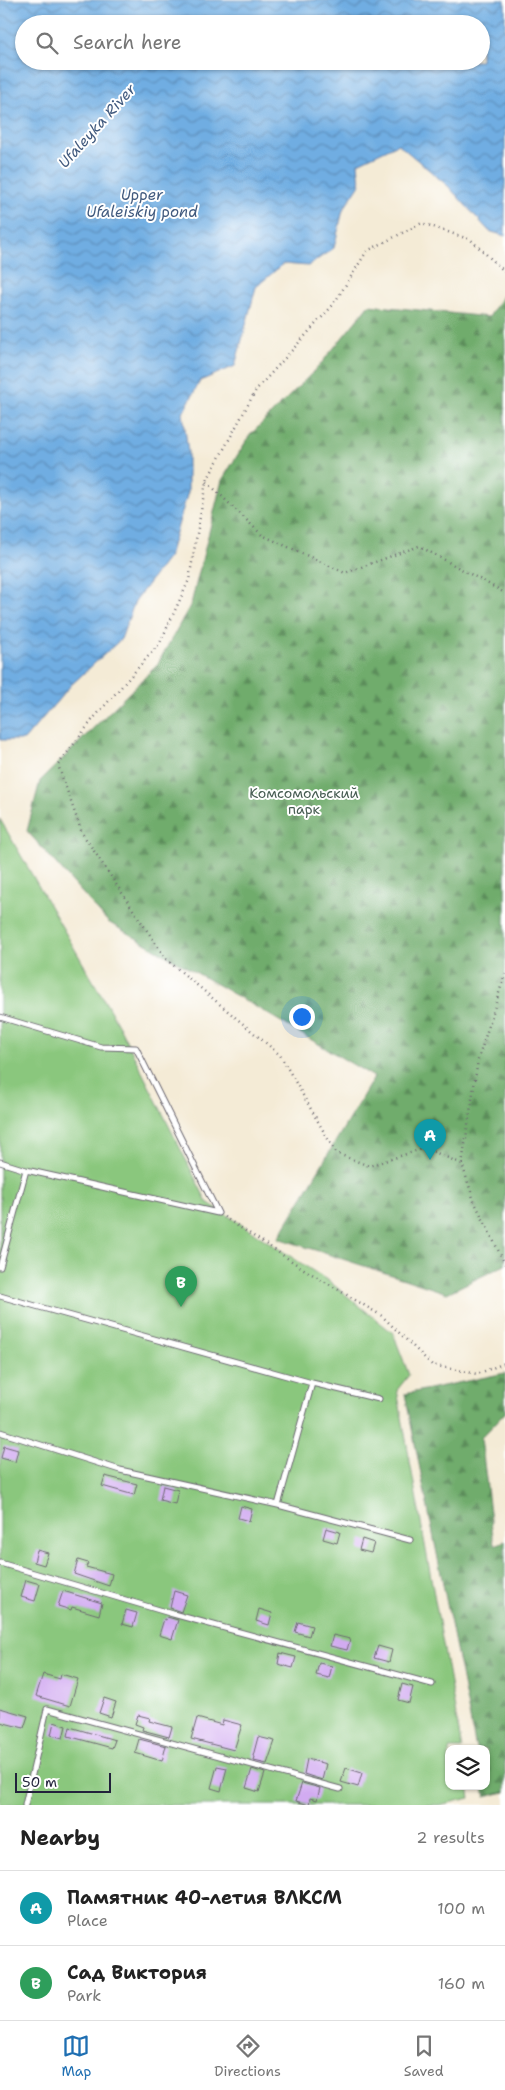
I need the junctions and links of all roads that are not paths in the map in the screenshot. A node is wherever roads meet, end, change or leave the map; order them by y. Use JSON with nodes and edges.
{"nodes":[{"id":1,"x":0,"y":1017,"type":"edge"},
{"id":2,"x":0,"y":1162,"type":"edge"},
{"id":3,"x":26,"y":1170,"type":"junction"},
{"id":4,"x":0,"y":1267,"type":"edge"},
{"id":5,"x":0,"y":1296,"type":"edge"},
{"id":6,"x":312,"y":1383,"type":"junction"},
{"id":7,"x":379,"y":1399,"type":"dead end"},
{"id":8,"x":0,"y":1432,"type":"edge"},
{"id":9,"x":278,"y":1505,"type":"junction"},
{"id":10,"x":410,"y":1540,"type":"dead end"},
{"id":11,"x":0,"y":1563,"type":"edge"},
{"id":12,"x":432,"y":1684,"type":"dead end"},
{"id":13,"x":340,"y":1789,"type":"dead end"},
{"id":14,"x":24,"y":1805,"type":"edge"}],
"edges":[{"from":1,"to":3,"type":"lane"},
{"from":2,"to":3,"type":"lane"},
{"from":3,"to":4,"type":"lane"},
{"from":5,"to":6,"type":"lane"},
{"from":6,"to":7,"type":"lane"},
{"from":6,"to":9,"type":"lane"},
{"from":8,"to":9,"type":"lane"},
{"from":9,"to":10,"type":"lane"},
{"from":11,"to":12,"type":"lane"},
{"from":13,"to":14,"type":"lane"}]}
